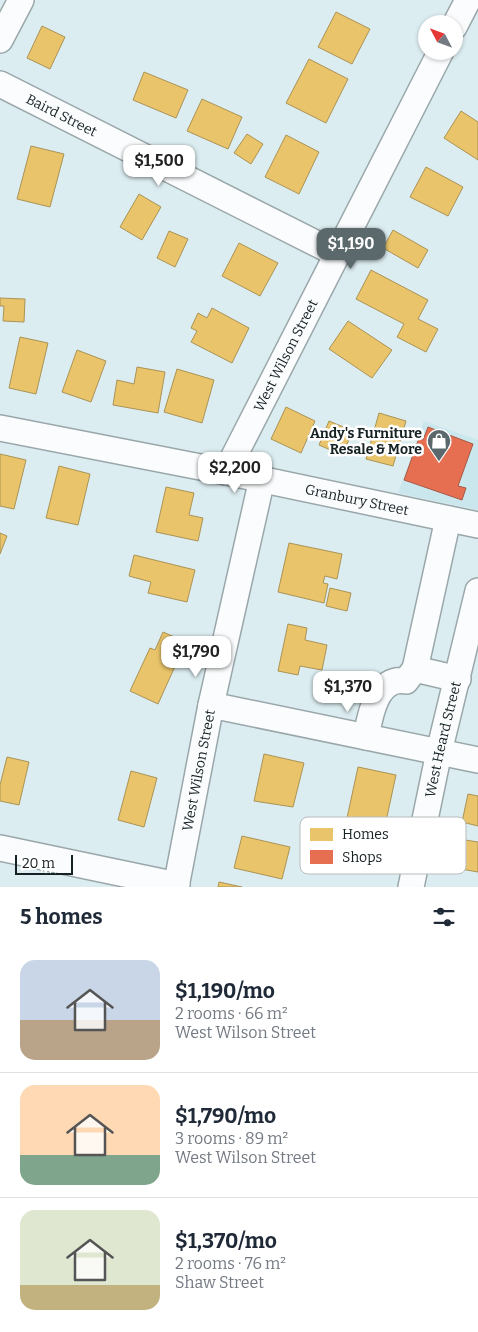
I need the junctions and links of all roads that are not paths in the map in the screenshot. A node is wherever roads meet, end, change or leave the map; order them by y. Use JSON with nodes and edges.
{"nodes":[{"id":1,"x":21,"y":0,"type":"edge"},
{"id":2,"x":468,"y":0,"type":"edge"},
{"id":3,"x":460,"y":15,"type":"edge"},
{"id":4,"x":0,"y":40,"type":"edge"},
{"id":5,"x":436,"y":60,"type":"edge"},
{"id":6,"x":0,"y":84,"type":"edge"},
{"id":7,"x":336,"y":254,"type":"junction"},
{"id":8,"x":0,"y":428,"type":"edge"},
{"id":9,"x":226,"y":472,"type":"junction"},
{"id":10,"x":262,"y":479,"type":"junction"},
{"id":11,"x":448,"y":519,"type":"junction"},
{"id":12,"x":478,"y":525,"type":"edge"},
{"id":13,"x":478,"y":592,"type":"edge"},
{"id":14,"x":415,"y":669,"type":"junction"},
{"id":15,"x":458,"y":679,"type":"junction"},
{"id":16,"x":211,"y":705,"type":"junction"},
{"id":17,"x":366,"y":737,"type":"junction"},
{"id":18,"x":439,"y":752,"type":"junction"},
{"id":19,"x":478,"y":760,"type":"edge"},
{"id":20,"x":426,"y":817,"type":"edge"},
{"id":21,"x":0,"y":848,"type":"edge"},
{"id":22,"x":414,"y":874,"type":"edge"},
{"id":23,"x":176,"y":886,"type":"edge"},
{"id":24,"x":411,"y":887,"type":"edge"}],
"edges":[{"from":1,"to":4,"type":"street"},
{"from":2,"to":3,"type":"street"},
{"from":5,"to":7,"type":"street","name":"West Wilson Street"},
{"from":6,"to":7,"type":"street","name":"Baird Street"},
{"from":7,"to":9,"type":"street","name":"West Wilson Street"},
{"from":8,"to":9,"type":"street","name":"Granbury Street"},
{"from":9,"to":10,"type":"street","name":"Granbury Street"},
{"from":10,"to":11,"type":"street","name":"Granbury Street"},
{"from":10,"to":16,"type":"street","name":"West Wilson Street"},
{"from":11,"to":12,"type":"street","name":"Granbury Street"},
{"from":11,"to":14,"type":"street"},
{"from":13,"to":15,"type":"street","name":"West Heard Street"},
{"from":14,"to":15,"type":"street"},
{"from":14,"to":17,"type":"street"},
{"from":15,"to":18,"type":"street","name":"West Heard Street"},
{"from":16,"to":17,"type":"street"},
{"from":16,"to":23,"type":"street","name":"West Wilson Street"},
{"from":17,"to":18,"type":"street"},
{"from":18,"to":19,"type":"street"},
{"from":18,"to":20,"type":"street","name":"West Heard Street"},
{"from":21,"to":23,"type":"street"},
{"from":22,"to":24,"type":"street","name":"West Heard Street"}]}
